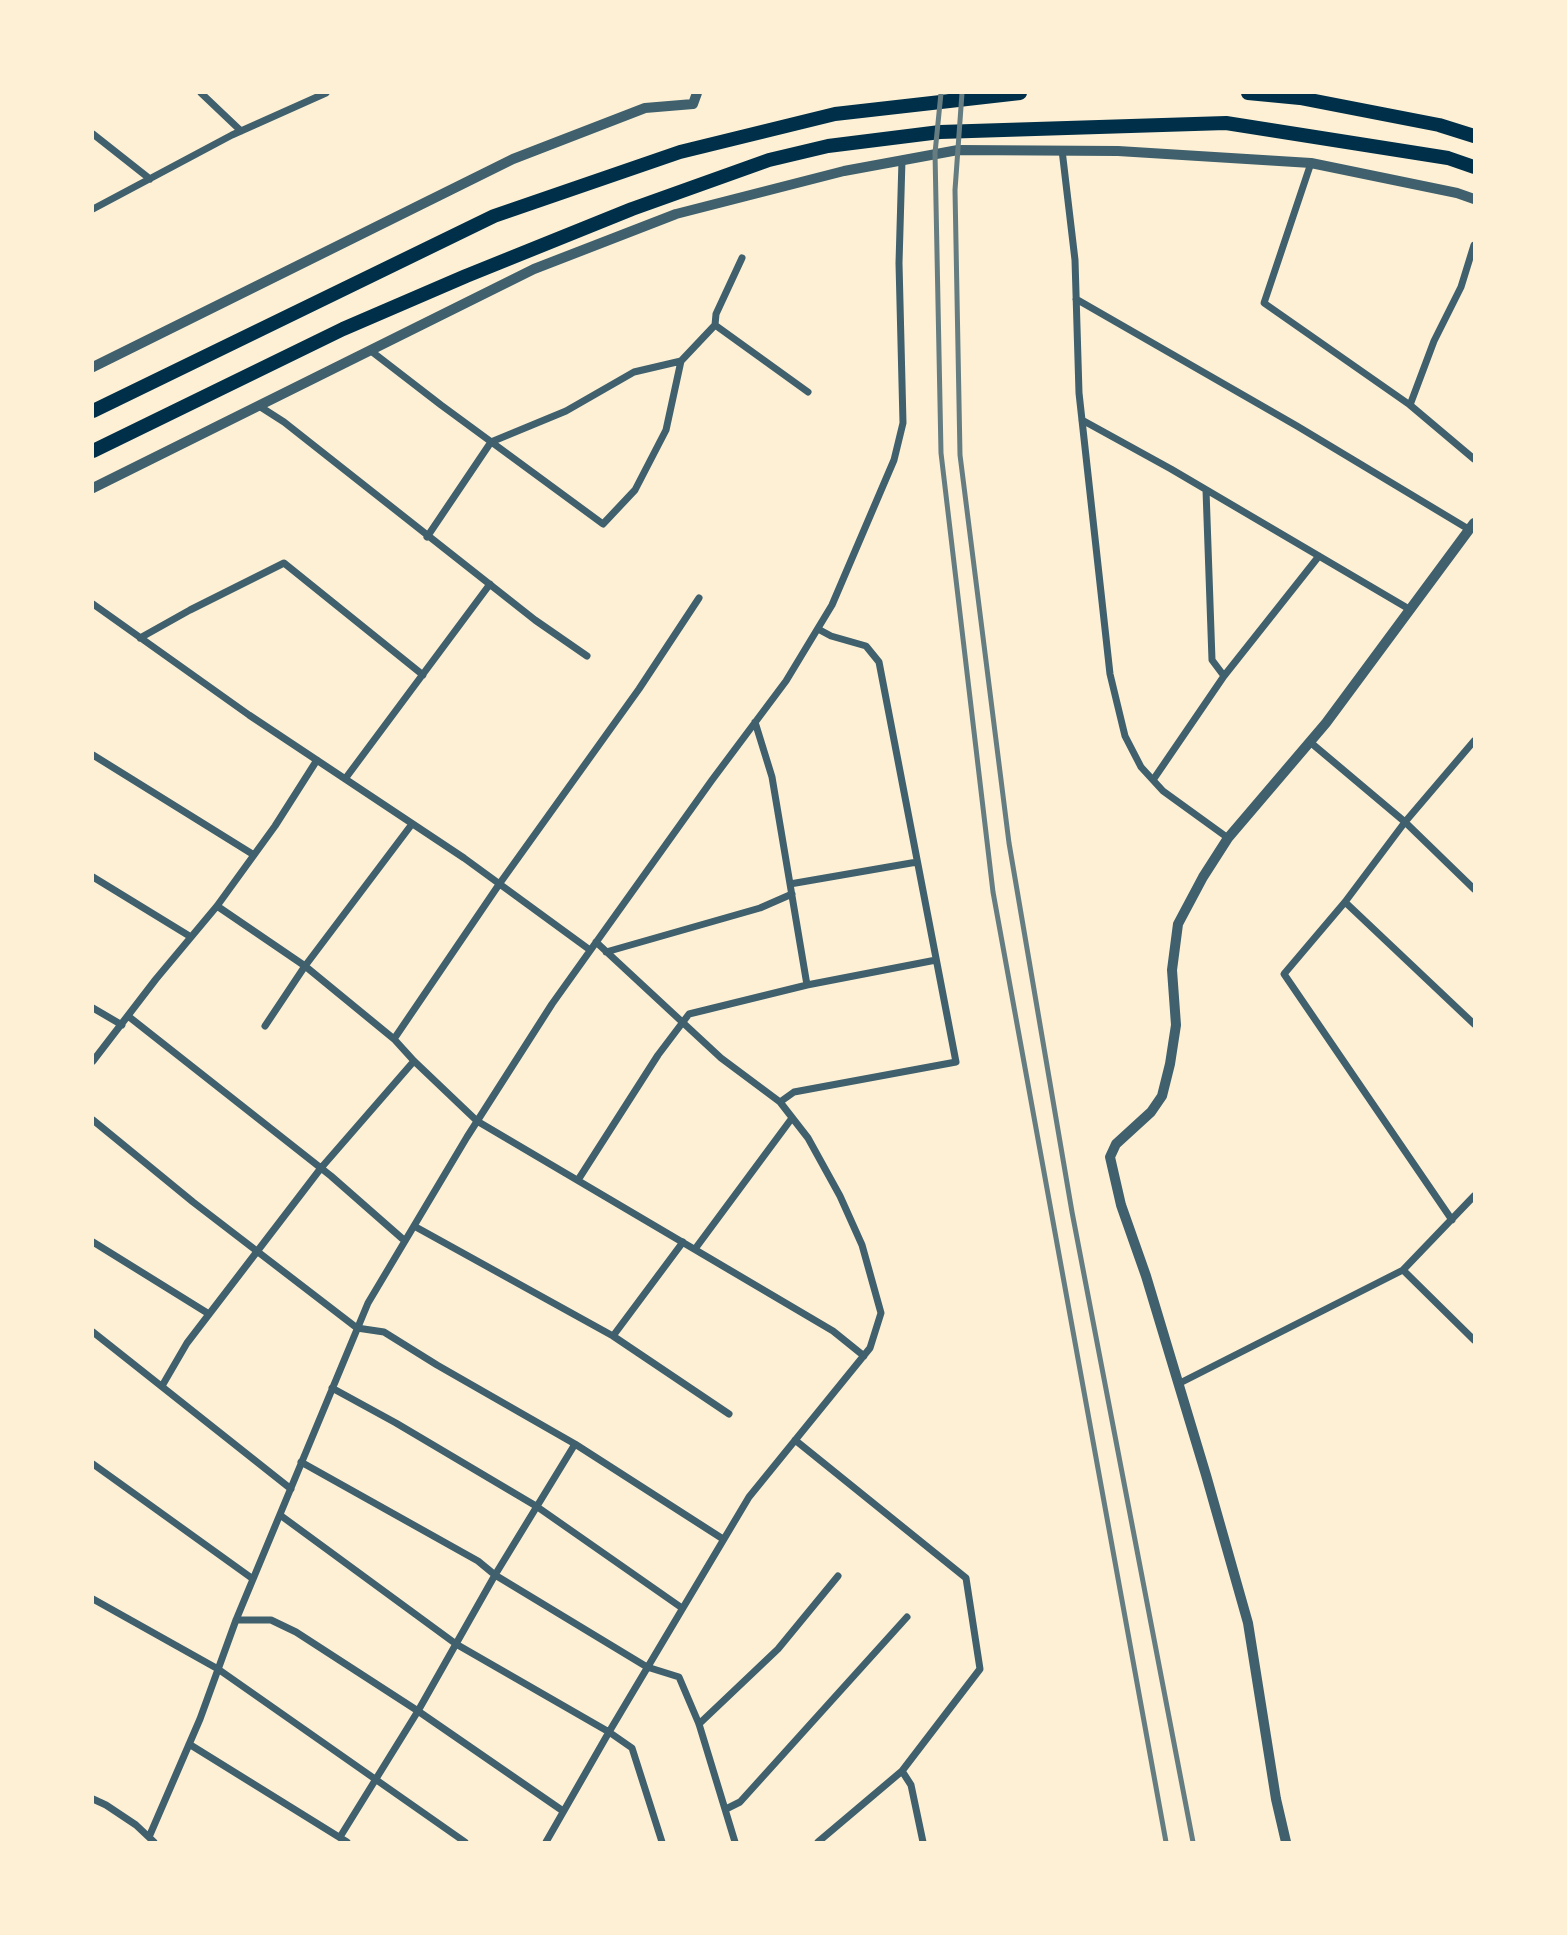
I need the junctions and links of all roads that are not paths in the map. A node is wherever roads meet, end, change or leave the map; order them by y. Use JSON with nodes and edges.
{"nodes":[{"id":1,"x":201,"y":93,"type":"edge"},
{"id":2,"x":326,"y":93,"type":"edge"},
{"id":3,"x":697,"y":93,"type":"edge"},
{"id":4,"x":1020,"y":93,"type":"edge"},
{"id":5,"x":1248,"y":93,"type":"edge"},
{"id":6,"x":1301,"y":95,"type":"edge"},
{"id":7,"x":241,"y":131,"type":"junction"},
{"id":8,"x":93,"y":134,"type":"edge"},
{"id":9,"x":1474,"y":136,"type":"edge"},
{"id":10,"x":1062,"y":150,"type":"junction"},
{"id":11,"x":902,"y":160,"type":"junction"},
{"id":12,"x":1311,"y":163,"type":"junction"},
{"id":13,"x":1474,"y":167,"type":"edge"},
{"id":14,"x":150,"y":179,"type":"junction"},
{"id":15,"x":1474,"y":199,"type":"edge"},
{"id":16,"x":93,"y":209,"type":"edge"},
{"id":17,"x":1474,"y":245,"type":"edge"},
{"id":18,"x":742,"y":258,"type":"dead end"},
{"id":19,"x":1076,"y":299,"type":"junction"},
{"id":20,"x":715,"y":325,"type":"junction"},
{"id":21,"x":371,"y":351,"type":"junction"},
{"id":22,"x":681,"y":361,"type":"junction"},
{"id":23,"x":93,"y":367,"type":"edge"},
{"id":24,"x":808,"y":392,"type":"dead end"},
{"id":25,"x":1410,"y":405,"type":"junction"},
{"id":26,"x":259,"y":406,"type":"junction"},
{"id":27,"x":93,"y":411,"type":"edge"},
{"id":28,"x":1082,"y":420,"type":"junction"},
{"id":29,"x":491,"y":442,"type":"junction"},
{"id":30,"x":93,"y":451,"type":"edge"},
{"id":31,"x":1474,"y":459,"type":"edge"},
{"id":32,"x":93,"y":488,"type":"edge"},
{"id":33,"x":1206,"y":489,"type":"junction"},
{"id":34,"x":1472,"y":526,"type":"edge"},
{"id":35,"x":428,"y":537,"type":"junction"},
{"id":36,"x":1319,"y":556,"type":"junction"},
{"id":37,"x":490,"y":584,"type":"junction"},
{"id":38,"x":699,"y":598,"type":"dead end"},
{"id":39,"x":93,"y":604,"type":"edge"},
{"id":40,"x":1409,"y":609,"type":"junction"},
{"id":41,"x":817,"y":629,"type":"junction"},
{"id":42,"x":140,"y":638,"type":"junction"},
{"id":43,"x":587,"y":656,"type":"dead end"},
{"id":44,"x":422,"y":675,"type":"junction"},
{"id":45,"x":1224,"y":676,"type":"junction"},
{"id":46,"x":755,"y":723,"type":"junction"},
{"id":47,"x":1310,"y":742,"type":"junction"},
{"id":48,"x":1474,"y":743,"type":"edge"},
{"id":49,"x":93,"y":755,"type":"edge"},
{"id":50,"x":317,"y":760,"type":"junction"},
{"id":51,"x":345,"y":779,"type":"junction"},
{"id":52,"x":1153,"y":780,"type":"junction"},
{"id":53,"x":1405,"y":822,"type":"junction"},
{"id":54,"x":412,"y":824,"type":"junction"},
{"id":55,"x":1228,"y":838,"type":"junction"},
{"id":56,"x":254,"y":855,"type":"junction"},
{"id":57,"x":917,"y":862,"type":"junction"},
{"id":58,"x":93,"y":877,"type":"edge"},
{"id":59,"x":500,"y":883,"type":"junction"},
{"id":60,"x":790,"y":884,"type":"junction"},
{"id":61,"x":1474,"y":889,"type":"edge"},
{"id":62,"x":792,"y":894,"type":"junction"},
{"id":63,"x":1345,"y":902,"type":"junction"},
{"id":64,"x":217,"y":906,"type":"junction"},
{"id":65,"x":191,"y":937,"type":"junction"},
{"id":66,"x":596,"y":942,"type":"junction"},
{"id":67,"x":590,"y":950,"type":"junction"},
{"id":68,"x":606,"y":952,"type":"junction"},
{"id":69,"x":936,"y":960,"type":"junction"},
{"id":70,"x":305,"y":966,"type":"junction"},
{"id":71,"x":807,"y":985,"type":"junction"},
{"id":72,"x":93,"y":1008,"type":"edge"},
{"id":73,"x":128,"y":1016,"type":"junction"},
{"id":74,"x":682,"y":1023,"type":"junction"},
{"id":75,"x":1474,"y":1024,"type":"edge"},
{"id":76,"x":122,"y":1025,"type":"junction"},
{"id":77,"x":265,"y":1026,"type":"dead end"},
{"id":78,"x":394,"y":1039,"type":"junction"},
{"id":79,"x":93,"y":1061,"type":"edge"},
{"id":80,"x":414,"y":1061,"type":"junction"},
{"id":81,"x":780,"y":1102,"type":"junction"},
{"id":82,"x":792,"y":1118,"type":"junction"},
{"id":83,"x":93,"y":1120,"type":"edge"},
{"id":84,"x":477,"y":1121,"type":"junction"},
{"id":85,"x":321,"y":1168,"type":"junction"},
{"id":86,"x":578,"y":1181,"type":"junction"},
{"id":87,"x":1474,"y":1196,"type":"edge"},
{"id":88,"x":1452,"y":1220,"type":"junction"},
{"id":89,"x":414,"y":1226,"type":"junction"},
{"id":90,"x":405,"y":1241,"type":"junction"},
{"id":91,"x":93,"y":1242,"type":"edge"},
{"id":92,"x":683,"y":1242,"type":"junction"},
{"id":93,"x":695,"y":1249,"type":"junction"},
{"id":94,"x":257,"y":1251,"type":"junction"},
{"id":95,"x":1403,"y":1270,"type":"junction"},
{"id":96,"x":209,"y":1314,"type":"junction"},
{"id":97,"x":357,"y":1328,"type":"junction"},
{"id":98,"x":93,"y":1332,"type":"edge"},
{"id":99,"x":612,"y":1336,"type":"junction"},
{"id":100,"x":1474,"y":1340,"type":"edge"},
{"id":101,"x":864,"y":1356,"type":"junction"},
{"id":102,"x":1178,"y":1384,"type":"junction"},
{"id":103,"x":162,"y":1386,"type":"junction"},
{"id":104,"x":332,"y":1388,"type":"junction"},
{"id":105,"x":729,"y":1414,"type":"dead end"},
{"id":106,"x":795,"y":1440,"type":"junction"},
{"id":107,"x":575,"y":1444,"type":"junction"},
{"id":108,"x":302,"y":1462,"type":"junction"},
{"id":109,"x":93,"y":1464,"type":"edge"},
{"id":110,"x":291,"y":1489,"type":"junction"},
{"id":111,"x":536,"y":1506,"type":"junction"},
{"id":112,"x":280,"y":1515,"type":"junction"},
{"id":113,"x":723,"y":1539,"type":"junction"},
{"id":114,"x":495,"y":1575,"type":"junction"},
{"id":115,"x":838,"y":1576,"type":"dead end"},
{"id":116,"x":253,"y":1579,"type":"junction"},
{"id":117,"x":93,"y":1599,"type":"edge"},
{"id":118,"x":682,"y":1608,"type":"junction"},
{"id":119,"x":906,"y":1617,"type":"dead end"},
{"id":120,"x":236,"y":1620,"type":"junction"},
{"id":121,"x":456,"y":1644,"type":"junction"},
{"id":122,"x":647,"y":1667,"type":"junction"},
{"id":123,"x":218,"y":1669,"type":"junction"},
{"id":124,"x":418,"y":1711,"type":"junction"},
{"id":125,"x":699,"y":1724,"type":"junction"},
{"id":126,"x":609,"y":1732,"type":"junction"},
{"id":127,"x":189,"y":1744,"type":"junction"},
{"id":128,"x":902,"y":1771,"type":"junction"},
{"id":129,"x":376,"y":1780,"type":"junction"},
{"id":130,"x":93,"y":1799,"type":"edge"},
{"id":131,"x":726,"y":1809,"type":"junction"},
{"id":132,"x":563,"y":1811,"type":"junction"},
{"id":133,"x":151,"y":1840,"type":"edge"},
{"id":134,"x":344,"y":1840,"type":"edge"},
{"id":135,"x":465,"y":1842,"type":"edge"},
{"id":136,"x":546,"y":1842,"type":"edge"},
{"id":137,"x":662,"y":1842,"type":"edge"},
{"id":138,"x":735,"y":1842,"type":"edge"},
{"id":139,"x":818,"y":1842,"type":"edge"},
{"id":140,"x":923,"y":1842,"type":"edge"},
{"id":141,"x":1286,"y":1842,"type":"edge"}],
"edges":[{"from":1,"to":7,"type":"street"},
{"from":2,"to":7,"type":"street"},
{"from":3,"to":23,"type":"street"},
{"from":4,"to":27,"type":"highway"},
{"from":5,"to":6,"type":"highway"},
{"from":6,"to":9,"type":"highway"},
{"from":7,"to":14,"type":"street"},
{"from":8,"to":14,"type":"street"},
{"from":10,"to":11,"type":"street"},
{"from":10,"to":12,"type":"street"},
{"from":10,"to":19,"type":"street"},
{"from":11,"to":21,"type":"street"},
{"from":11,"to":41,"type":"street"},
{"from":12,"to":15,"type":"street"},
{"from":12,"to":25,"type":"street"},
{"from":13,"to":30,"type":"highway"},
{"from":14,"to":16,"type":"street"},
{"from":17,"to":25,"type":"street"},
{"from":18,"to":20,"type":"street"},
{"from":19,"to":28,"type":"street"},
{"from":19,"to":34,"type":"street"},
{"from":20,"to":22,"type":"street"},
{"from":20,"to":24,"type":"street"},
{"from":21,"to":26,"type":"street"},
{"from":21,"to":29,"type":"street"},
{"from":22,"to":29,"type":"street"},
{"from":22,"to":29,"type":"street"},
{"from":25,"to":31,"type":"street"},
{"from":26,"to":32,"type":"street"},
{"from":26,"to":35,"type":"street"},
{"from":28,"to":33,"type":"street"},
{"from":28,"to":52,"type":"street"},
{"from":29,"to":35,"type":"street"},
{"from":33,"to":36,"type":"street"},
{"from":33,"to":45,"type":"street"},
{"from":34,"to":40,"type":"street"},
{"from":35,"to":37,"type":"street"},
{"from":36,"to":40,"type":"street"},
{"from":36,"to":45,"type":"street"},
{"from":37,"to":43,"type":"street"},
{"from":37,"to":44,"type":"street"},
{"from":38,"to":59,"type":"street"},
{"from":39,"to":42,"type":"street"},
{"from":40,"to":47,"type":"street"},
{"from":41,"to":46,"type":"street"},
{"from":41,"to":57,"type":"street"},
{"from":42,"to":44,"type":"street"},
{"from":42,"to":50,"type":"street"},
{"from":44,"to":51,"type":"street"},
{"from":45,"to":52,"type":"street"},
{"from":46,"to":60,"type":"street"},
{"from":46,"to":66,"type":"street"},
{"from":47,"to":53,"type":"street"},
{"from":47,"to":55,"type":"street"},
{"from":48,"to":53,"type":"street"},
{"from":49,"to":56,"type":"street"},
{"from":50,"to":51,"type":"street"},
{"from":50,"to":56,"type":"street"},
{"from":51,"to":54,"type":"street"},
{"from":52,"to":55,"type":"street"},
{"from":53,"to":61,"type":"street"},
{"from":53,"to":63,"type":"street"},
{"from":54,"to":59,"type":"street"},
{"from":54,"to":70,"type":"street"},
{"from":55,"to":102,"type":"street"},
{"from":56,"to":64,"type":"street"},
{"from":57,"to":60,"type":"street"},
{"from":57,"to":69,"type":"street"},
{"from":58,"to":65,"type":"street"},
{"from":59,"to":67,"type":"street"},
{"from":59,"to":78,"type":"street"},
{"from":60,"to":62,"type":"street"},
{"from":62,"to":68,"type":"street"},
{"from":62,"to":71,"type":"street"},
{"from":63,"to":75,"type":"street"},
{"from":63,"to":88,"type":"street"},
{"from":64,"to":65,"type":"street"},
{"from":64,"to":70,"type":"street"},
{"from":65,"to":73,"type":"street"},
{"from":66,"to":67,"type":"street"},
{"from":66,"to":68,"type":"street"},
{"from":67,"to":84,"type":"street"},
{"from":68,"to":74,"type":"street"},
{"from":69,"to":71,"type":"street"},
{"from":69,"to":81,"type":"street"},
{"from":70,"to":77,"type":"street"},
{"from":70,"to":78,"type":"street"},
{"from":71,"to":74,"type":"street"},
{"from":72,"to":76,"type":"street"},
{"from":73,"to":76,"type":"street"},
{"from":73,"to":85,"type":"street"},
{"from":74,"to":81,"type":"street"},
{"from":74,"to":86,"type":"street"},
{"from":76,"to":79,"type":"street"},
{"from":78,"to":80,"type":"street"},
{"from":80,"to":84,"type":"street"},
{"from":80,"to":85,"type":"street"},
{"from":81,"to":82,"type":"street"},
{"from":82,"to":93,"type":"street"},
{"from":82,"to":101,"type":"street"},
{"from":83,"to":94,"type":"street"},
{"from":84,"to":86,"type":"street"},
{"from":84,"to":89,"type":"street"},
{"from":85,"to":90,"type":"street"},
{"from":85,"to":94,"type":"street"},
{"from":86,"to":92,"type":"street"},
{"from":87,"to":88,"type":"street"},
{"from":88,"to":95,"type":"street"},
{"from":89,"to":90,"type":"street"},
{"from":89,"to":99,"type":"street"},
{"from":90,"to":97,"type":"street"},
{"from":91,"to":96,"type":"street"},
{"from":92,"to":93,"type":"street"},
{"from":92,"to":99,"type":"street"},
{"from":93,"to":101,"type":"street"},
{"from":94,"to":96,"type":"street"},
{"from":94,"to":97,"type":"street"},
{"from":95,"to":100,"type":"street"},
{"from":95,"to":102,"type":"street"},
{"from":96,"to":103,"type":"street"},
{"from":97,"to":104,"type":"street"},
{"from":97,"to":107,"type":"street"},
{"from":98,"to":103,"type":"street"},
{"from":99,"to":105,"type":"street"},
{"from":101,"to":106,"type":"street"},
{"from":102,"to":141,"type":"street"},
{"from":103,"to":110,"type":"street"},
{"from":104,"to":108,"type":"street"},
{"from":104,"to":111,"type":"street"},
{"from":106,"to":113,"type":"street"},
{"from":106,"to":128,"type":"street"},
{"from":107,"to":111,"type":"street"},
{"from":107,"to":113,"type":"street"},
{"from":108,"to":110,"type":"street"},
{"from":108,"to":114,"type":"street"},
{"from":109,"to":116,"type":"street"},
{"from":110,"to":112,"type":"street"},
{"from":111,"to":114,"type":"street"},
{"from":111,"to":118,"type":"street"},
{"from":112,"to":116,"type":"street"},
{"from":112,"to":121,"type":"street"},
{"from":113,"to":118,"type":"street"},
{"from":114,"to":121,"type":"street"},
{"from":114,"to":122,"type":"street"},
{"from":115,"to":125,"type":"street"},
{"from":116,"to":120,"type":"street"},
{"from":117,"to":123,"type":"street"},
{"from":118,"to":122,"type":"street"},
{"from":119,"to":131,"type":"street"},
{"from":120,"to":123,"type":"street"},
{"from":120,"to":124,"type":"street"},
{"from":121,"to":124,"type":"street"},
{"from":121,"to":126,"type":"street"},
{"from":122,"to":125,"type":"street"},
{"from":122,"to":126,"type":"street"},
{"from":123,"to":127,"type":"street"},
{"from":123,"to":129,"type":"street"},
{"from":124,"to":129,"type":"street"},
{"from":124,"to":132,"type":"street"},
{"from":125,"to":131,"type":"street"},
{"from":126,"to":132,"type":"street"},
{"from":126,"to":137,"type":"street"},
{"from":127,"to":133,"type":"street"},
{"from":127,"to":134,"type":"street"},
{"from":128,"to":139,"type":"street"},
{"from":128,"to":140,"type":"street"},
{"from":129,"to":134,"type":"street"},
{"from":129,"to":135,"type":"street"},
{"from":130,"to":133,"type":"street"},
{"from":131,"to":138,"type":"street"},
{"from":132,"to":136,"type":"street"}]}
